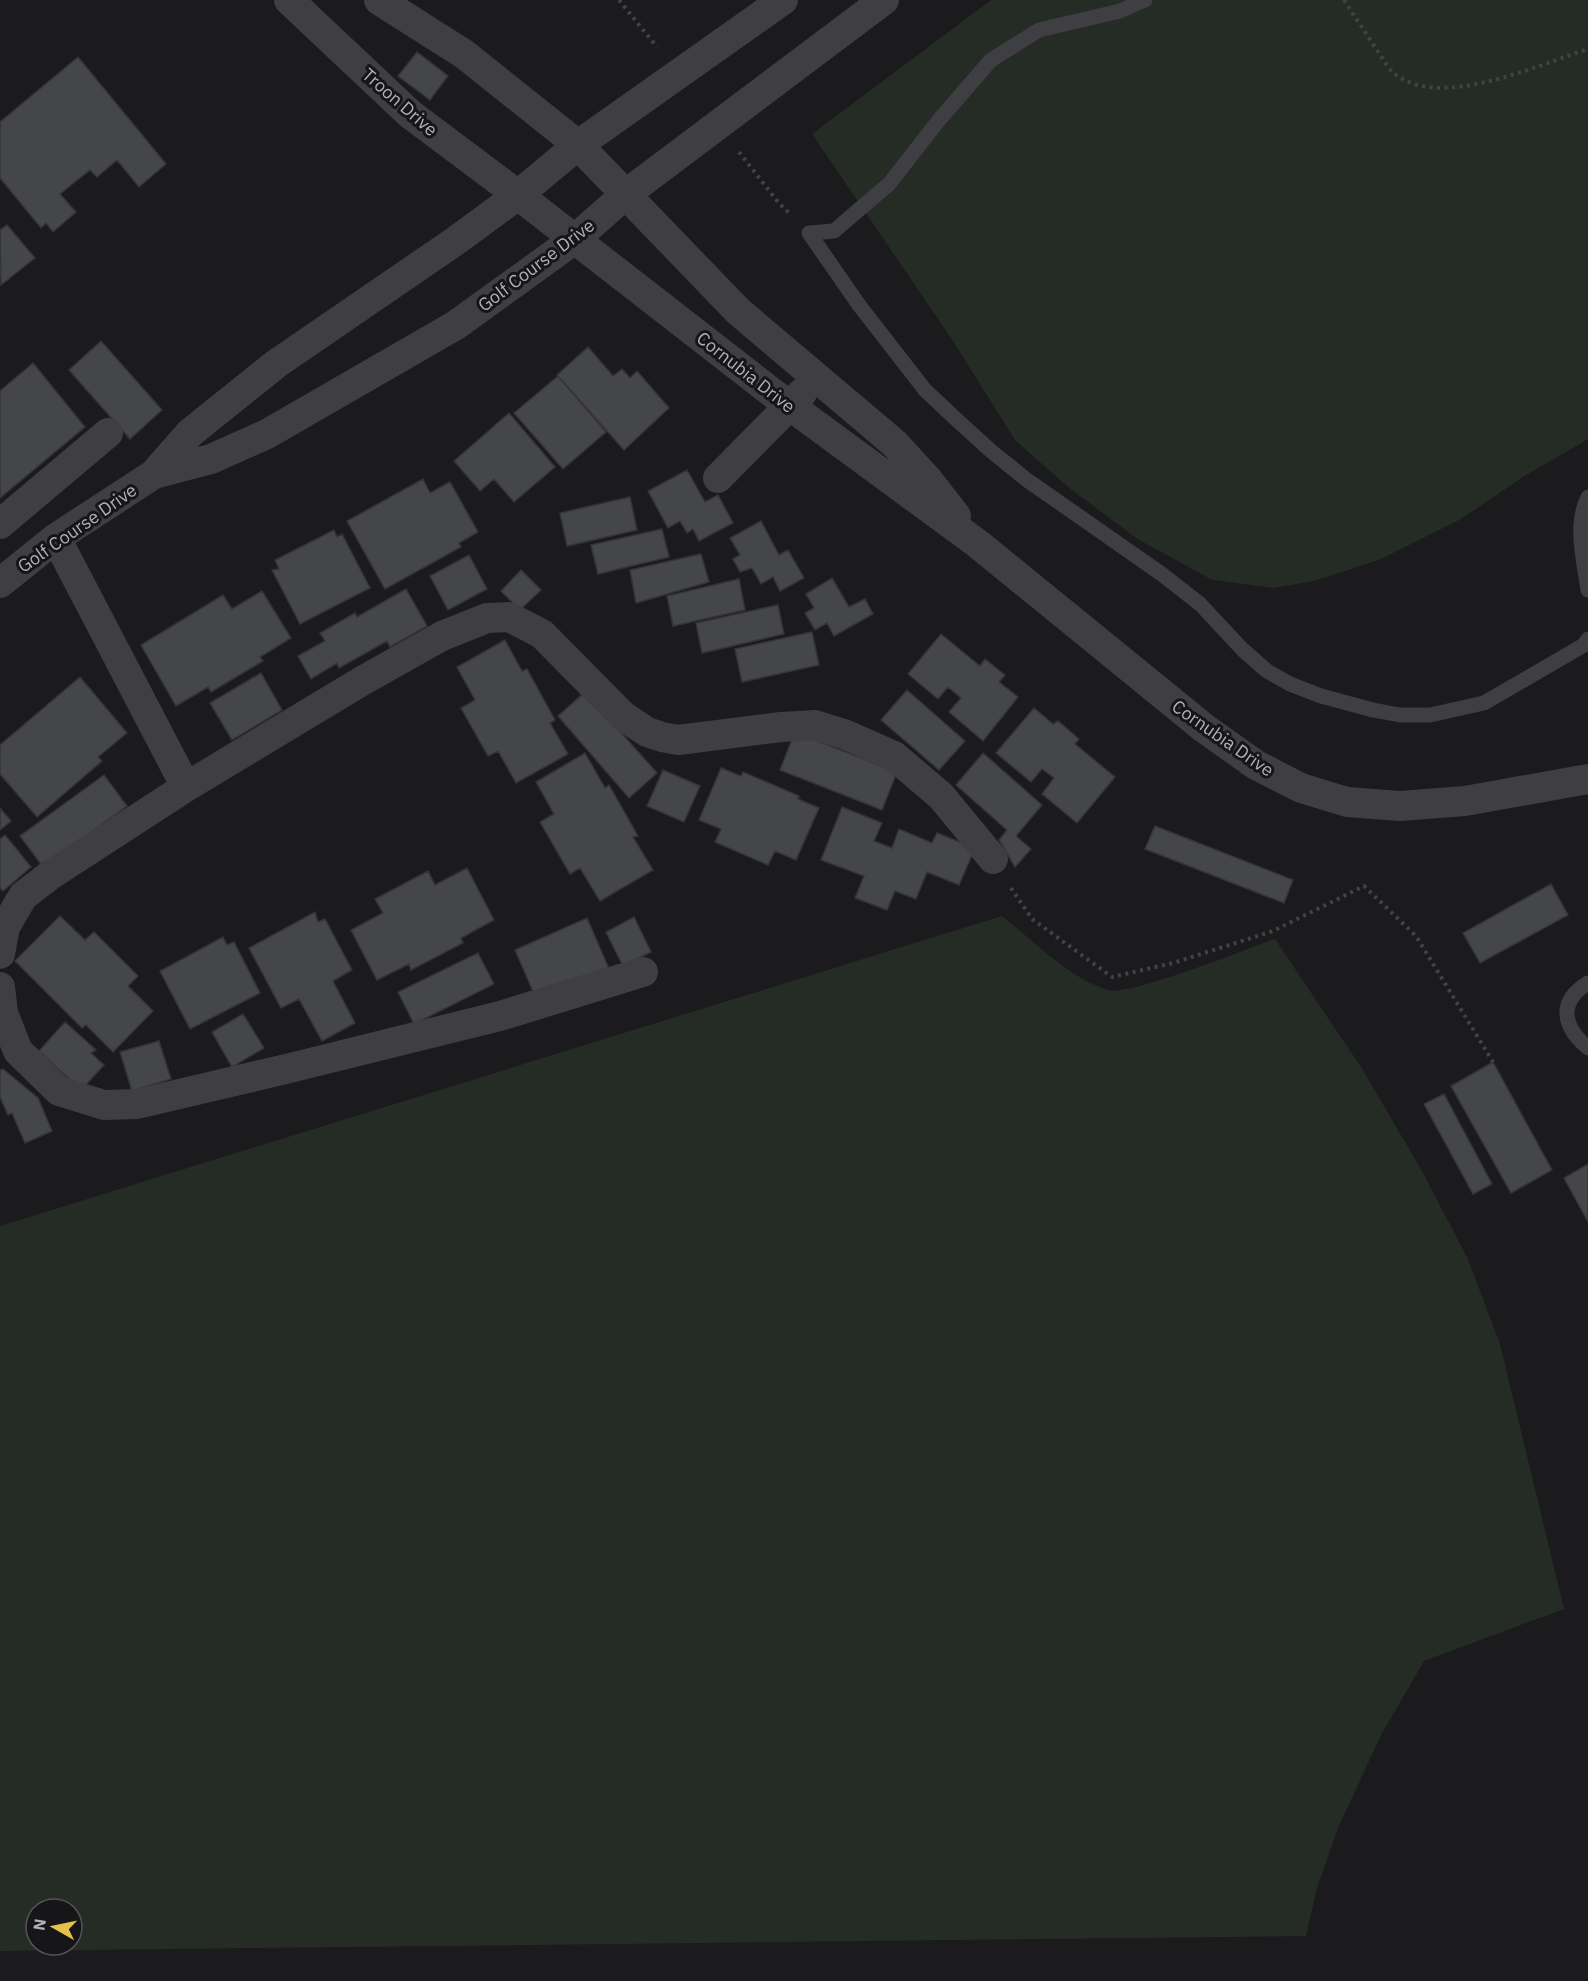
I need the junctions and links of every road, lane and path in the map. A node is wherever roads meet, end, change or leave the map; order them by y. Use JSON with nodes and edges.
{"nodes":[{"id":1,"x":289,"y":0,"type":"edge"},
{"id":2,"x":379,"y":0,"type":"edge"},
{"id":3,"x":619,"y":0,"type":"edge"},
{"id":4,"x":783,"y":0,"type":"edge"},
{"id":5,"x":884,"y":0,"type":"edge"},
{"id":6,"x":1145,"y":0,"type":"edge"},
{"id":7,"x":1344,"y":0,"type":"edge"},
{"id":8,"x":658,"y":49,"type":"dead end"},
{"id":9,"x":1588,"y":49,"type":"edge"},
{"id":10,"x":578,"y":145,"type":"junction"},
{"id":11,"x":737,"y":150,"type":"dead end"},
{"id":12,"x":626,"y":194,"type":"junction"},
{"id":13,"x":518,"y":195,"type":"junction"},
{"id":14,"x":778,"y":202,"type":"dead end"},
{"id":15,"x":575,"y":239,"type":"junction"},
{"id":16,"x":816,"y":377,"type":"junction"},
{"id":17,"x":790,"y":406,"type":"junction"},
{"id":18,"x":108,"y":433,"type":"dead end"},
{"id":19,"x":154,"y":474,"type":"junction"},
{"id":20,"x":718,"y":478,"type":"dead end"},
{"id":21,"x":1588,"y":497,"type":"edge"},
{"id":22,"x":0,"y":524,"type":"edge"},
{"id":23,"x":56,"y":538,"type":"junction"},
{"id":24,"x":978,"y":544,"type":"junction"},
{"id":25,"x":0,"y":583,"type":"edge"},
{"id":26,"x":1588,"y":590,"type":"edge"},
{"id":27,"x":1588,"y":639,"type":"edge"},
{"id":28,"x":1588,"y":780,"type":"edge"},
{"id":29,"x":186,"y":787,"type":"junction"},
{"id":30,"x":993,"y":859,"type":"joint"},
{"id":31,"x":0,"y":954,"type":"edge"},
{"id":32,"x":643,"y":972,"type":"dead end"},
{"id":33,"x":1588,"y":983,"type":"edge"},
{"id":34,"x":0,"y":987,"type":"edge"},
{"id":35,"x":1588,"y":1048,"type":"edge"},
{"id":36,"x":1493,"y":1062,"type":"dead end"}],
"edges":[{"from":1,"to":13,"type":"street","name":"Troon Drive"},
{"from":2,"to":10,"type":"street"},
{"from":3,"to":8,"type":"path"},
{"from":4,"to":10,"type":"street","name":"Golf Course Drive"},
{"from":5,"to":12,"type":"street","name":"Golf Course Drive"},
{"from":6,"to":27,"type":"lane"},
{"from":7,"to":9,"type":"path"},
{"from":10,"to":12,"type":"street","name":"Cornubia Drive"},
{"from":10,"to":13,"type":"street","name":"Golf Course Drive"},
{"from":11,"to":14,"type":"path"},
{"from":12,"to":15,"type":"street","name":"Golf Course Drive"},
{"from":12,"to":16,"type":"street","name":"Cornubia Drive"},
{"from":13,"to":15,"type":"street","name":"Cornubia Drive"},
{"from":13,"to":19,"type":"street","name":"Golf Course Drive"},
{"from":15,"to":17,"type":"street","name":"Cornubia Drive"},
{"from":15,"to":19,"type":"street","name":"Golf Course Drive"},
{"from":16,"to":17,"type":"street"},
{"from":16,"to":24,"type":"street","name":"Cornubia Drive"},
{"from":17,"to":20,"type":"street"},
{"from":17,"to":24,"type":"street","name":"Cornubia Drive"},
{"from":18,"to":22,"type":"street"},
{"from":19,"to":23,"type":"street","name":"Golf Course Drive"},
{"from":21,"to":26,"type":"lane"},
{"from":23,"to":25,"type":"street","name":"Golf Course Drive"},
{"from":23,"to":29,"type":"street"},
{"from":24,"to":28,"type":"street","name":"Cornubia Drive"},
{"from":29,"to":30,"type":"street"},
{"from":29,"to":31,"type":"street"},
{"from":30,"to":36,"type":"path"},
{"from":32,"to":34,"type":"street"},
{"from":33,"to":35,"type":"lane"}]}
